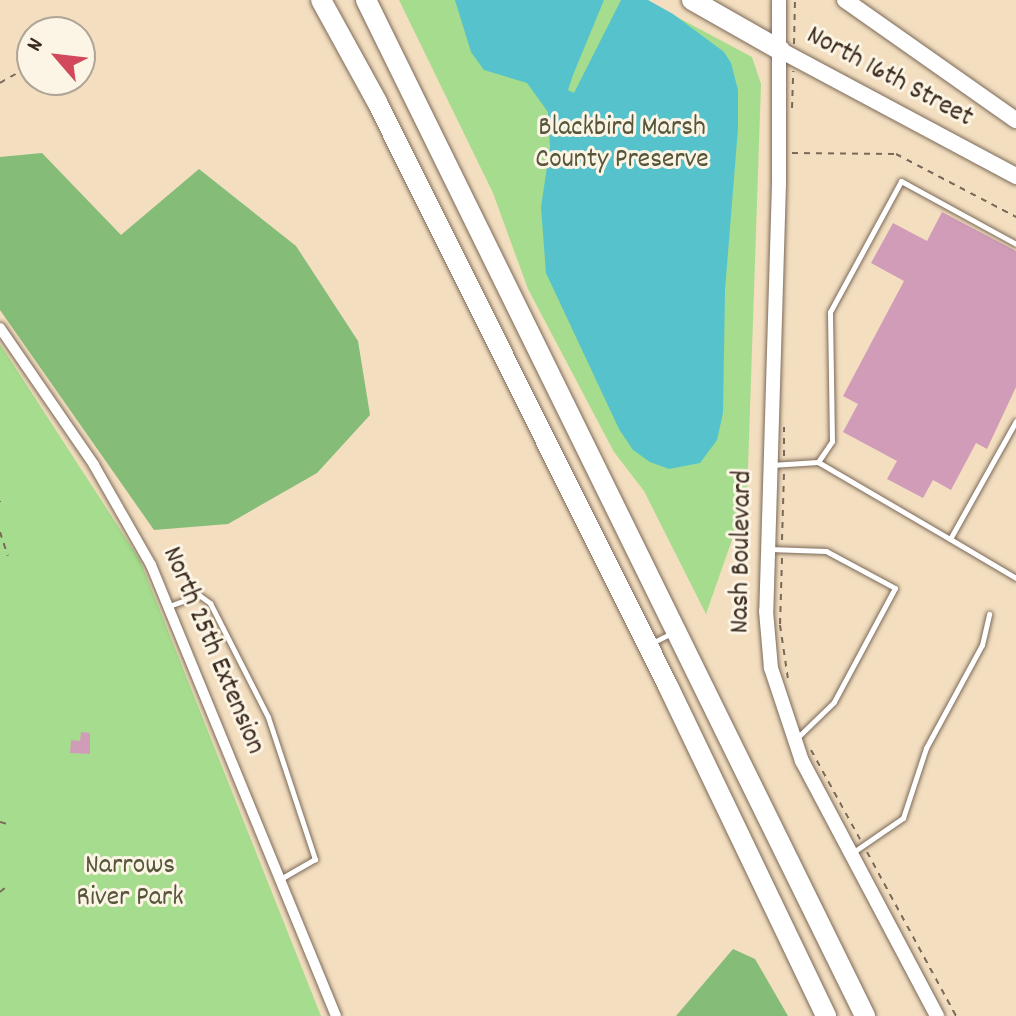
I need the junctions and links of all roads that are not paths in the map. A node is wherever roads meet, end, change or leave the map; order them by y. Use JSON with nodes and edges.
{"nodes":[{"id":1,"x":321,"y":0,"type":"edge"},
{"id":2,"x":366,"y":0,"type":"edge"},
{"id":3,"x":692,"y":0,"type":"edge"},
{"id":4,"x":779,"y":0,"type":"edge"},
{"id":5,"x":845,"y":0,"type":"edge"},
{"id":6,"x":787,"y":53,"type":"junction"},
{"id":7,"x":1016,"y":120,"type":"edge"},
{"id":8,"x":1016,"y":176,"type":"edge"},
{"id":9,"x":1016,"y":244,"type":"edge"},
{"id":10,"x":0,"y":328,"type":"edge"},
{"id":11,"x":1016,"y":421,"type":"edge"},
{"id":12,"x":818,"y":462,"type":"junction"},
{"id":13,"x":770,"y":465,"type":"junction"},
{"id":14,"x":950,"y":539,"type":"junction"},
{"id":15,"x":767,"y":549,"type":"junction"},
{"id":16,"x":1016,"y":578,"type":"edge"},
{"id":17,"x":169,"y":606,"type":"junction"},
{"id":18,"x":989,"y":614,"type":"dead end"},
{"id":19,"x":674,"y":632,"type":"junction"},
{"id":20,"x":648,"y":645,"type":"junction"},
{"id":21,"x":792,"y":740,"type":"junction"},
{"id":22,"x":851,"y":854,"type":"junction"},
{"id":23,"x":281,"y":879,"type":"junction"},
{"id":24,"x":336,"y":1016,"type":"edge"},
{"id":25,"x":826,"y":1016,"type":"edge"},
{"id":26,"x":865,"y":1016,"type":"edge"},
{"id":27,"x":937,"y":1016,"type":"edge"}],
"edges":[{"from":1,"to":20,"type":"highway"},
{"from":2,"to":19,"type":"highway"},
{"from":3,"to":6,"type":"highway"},
{"from":4,"to":6,"type":"street","name":"Nash Boulevard"},
{"from":5,"to":7,"type":"main road","name":"North 16th Street"},
{"from":6,"to":8,"type":"main road","name":"North 16th Street"},
{"from":6,"to":13,"type":"street","name":"Nash Boulevard"},
{"from":9,"to":12,"type":"lane"},
{"from":10,"to":17,"type":"street","name":"North 25th Extension"},
{"from":11,"to":14,"type":"lane"},
{"from":12,"to":13,"type":"lane"},
{"from":12,"to":14,"type":"lane"},
{"from":13,"to":15,"type":"street","name":"Nash Boulevard"},
{"from":14,"to":16,"type":"lane"},
{"from":15,"to":21,"type":"street","name":"Nash Boulevard"},
{"from":15,"to":21,"type":"lane"},
{"from":17,"to":23,"type":"street","name":"North 25th Extension"},
{"from":17,"to":23,"type":"lane"},
{"from":18,"to":22,"type":"lane"},
{"from":19,"to":20,"type":"lane"},
{"from":19,"to":26,"type":"highway"},
{"from":20,"to":25,"type":"highway"},
{"from":21,"to":22,"type":"street","name":"Nash Boulevard"},
{"from":22,"to":27,"type":"street","name":"Nash Boulevard"},
{"from":23,"to":24,"type":"street","name":"North 25th Extension"}]}
